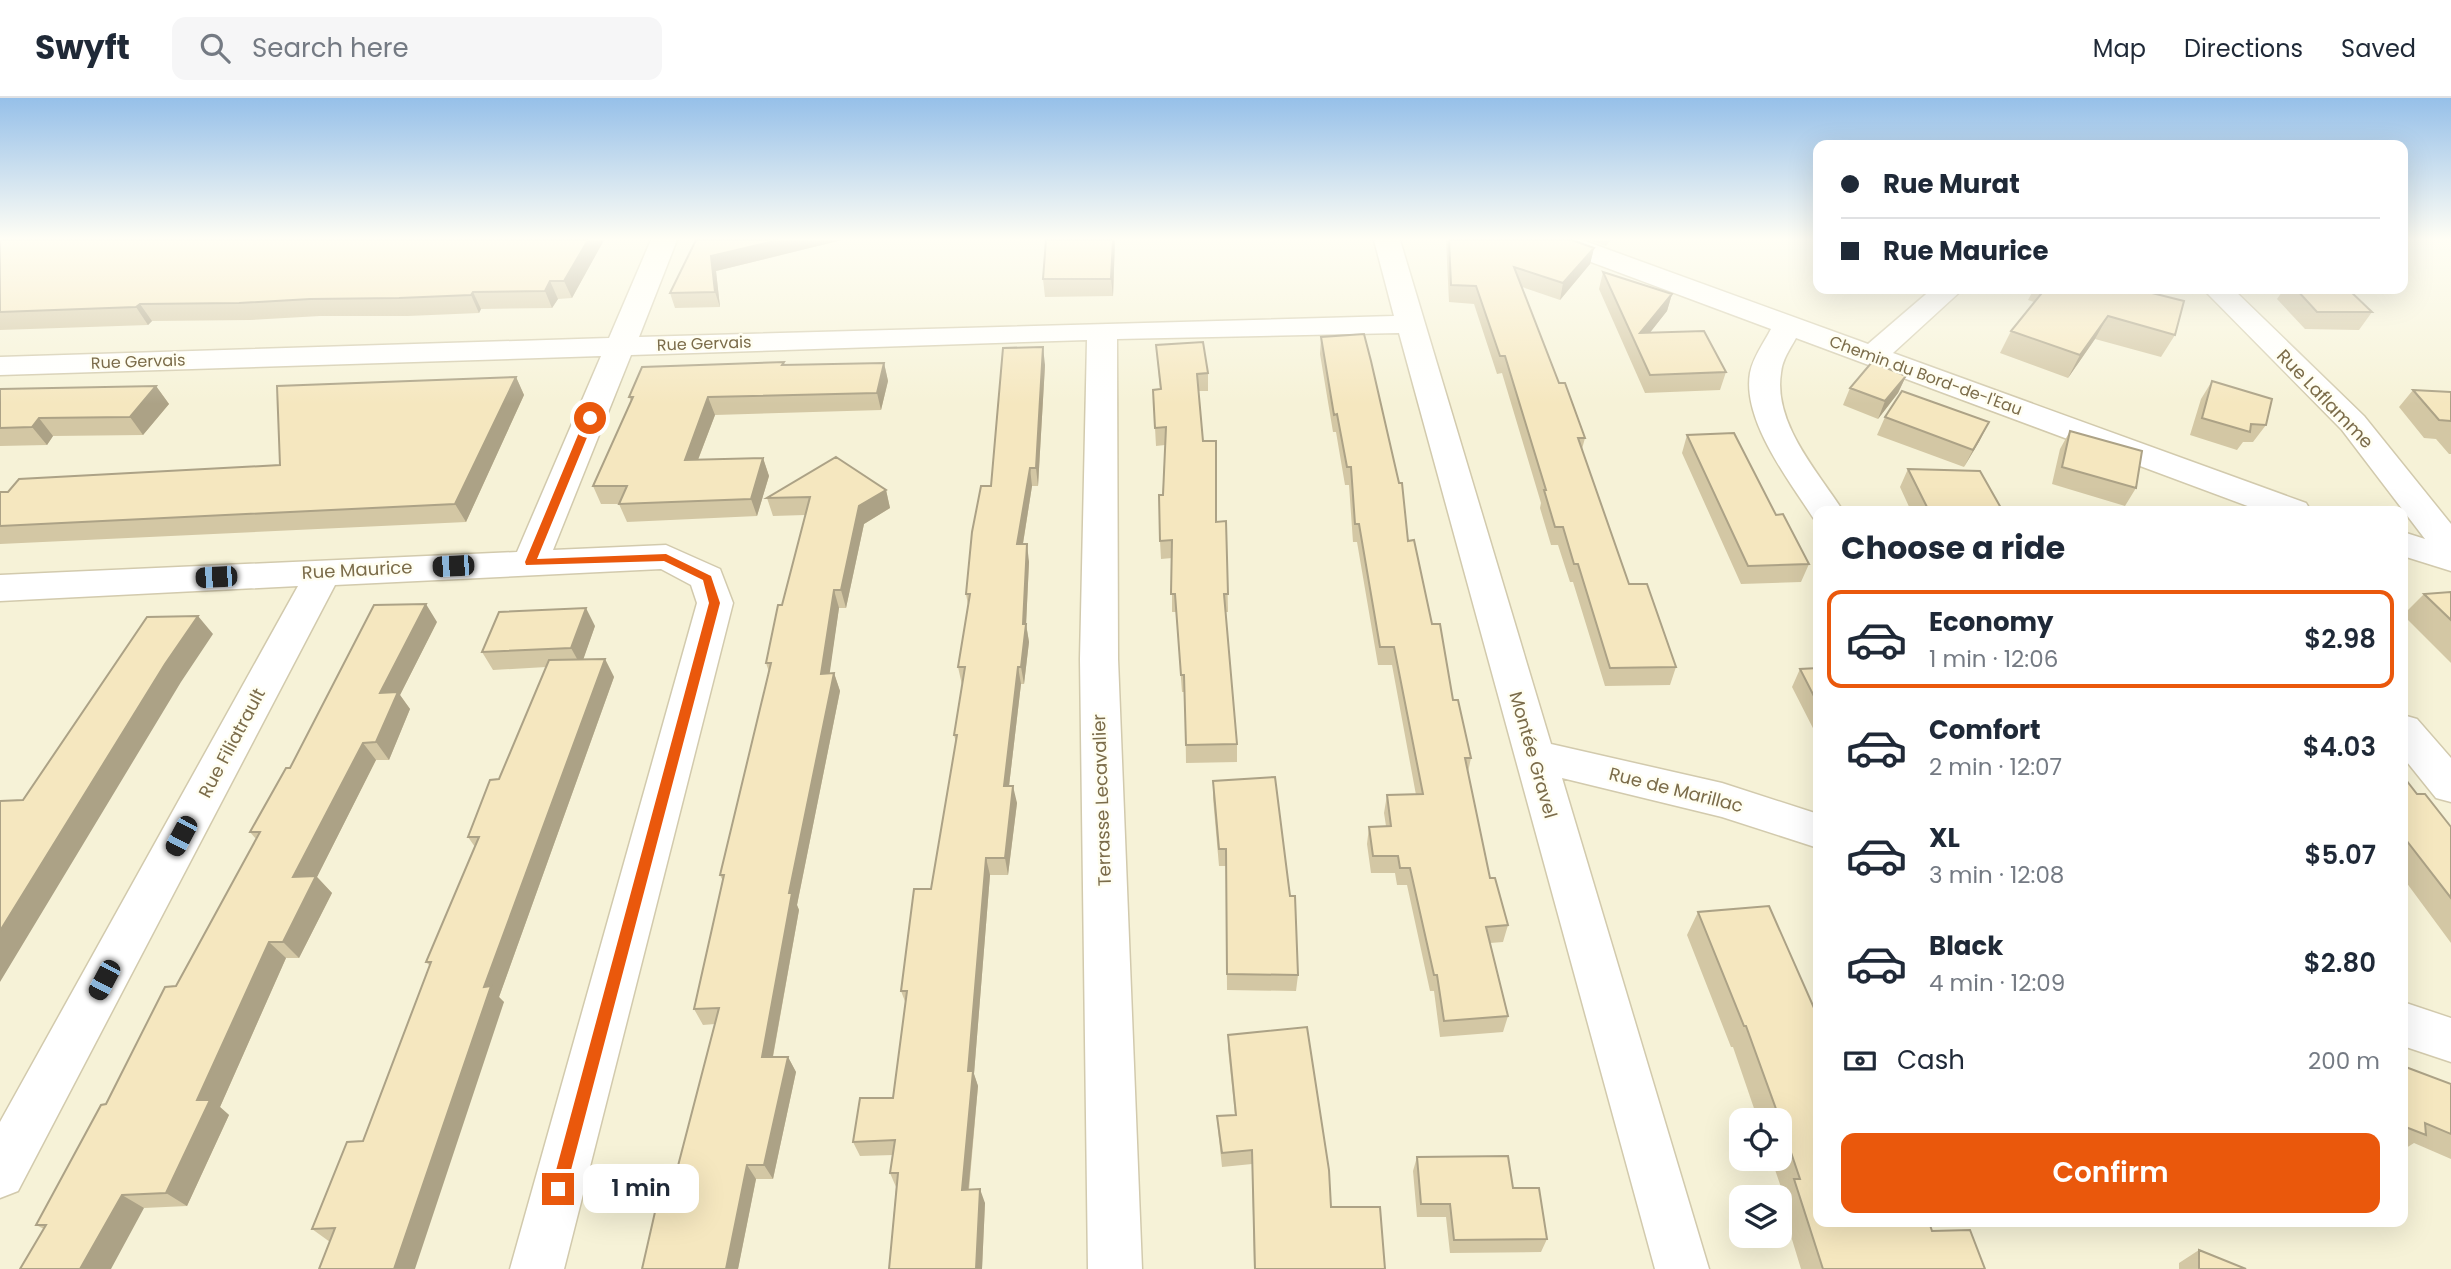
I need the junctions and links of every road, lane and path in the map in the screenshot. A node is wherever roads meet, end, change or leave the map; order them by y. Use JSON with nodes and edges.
{"nodes":[{"id":1,"x":641,"y":295,"type":"edge"},
{"id":2,"x":1401,"y":295,"type":"edge"},
{"id":3,"x":1718,"y":295,"type":"edge"},
{"id":4,"x":1942,"y":295,"type":"edge"},
{"id":5,"x":2223,"y":295,"type":"edge"},
{"id":6,"x":1409,"y":324,"type":"junction"},
{"id":7,"x":1788,"y":326,"type":"junction"},
{"id":8,"x":1102,"y":331,"type":"junction"},
{"id":9,"x":620,"y":346,"type":"junction"},
{"id":10,"x":1873,"y":355,"type":"junction"},
{"id":11,"x":0,"y":366,"type":"edge"},
{"id":12,"x":1823,"y":506,"type":"edge"},
{"id":13,"x":2279,"y":506,"type":"edge"},
{"id":14,"x":2408,"y":546,"type":"edge"},
{"id":15,"x":2451,"y":548,"type":"edge"},
{"id":16,"x":2451,"y":559,"type":"edge"},
{"id":17,"x":530,"y":562,"type":"junction"},
{"id":18,"x":324,"y":572,"type":"junction"},
{"id":19,"x":0,"y":587,"type":"edge"},
{"id":20,"x":2408,"y":736,"type":"edge"},
{"id":21,"x":1533,"y":755,"type":"junction"},
{"id":22,"x":2451,"y":786,"type":"edge"},
{"id":23,"x":1813,"y":829,"type":"edge"},
{"id":24,"x":2408,"y":1026,"type":"edge"},
{"id":25,"x":2451,"y":1040,"type":"edge"},
{"id":26,"x":0,"y":1173,"type":"edge"},
{"id":27,"x":537,"y":1269,"type":"edge"},
{"id":28,"x":1115,"y":1269,"type":"edge"},
{"id":29,"x":1682,"y":1269,"type":"edge"}],
"edges":[{"from":1,"to":9,"type":"street"},
{"from":2,"to":6,"type":"street","name":"Montée Gravel"},
{"from":3,"to":7,"type":"street","name":"Chemin du Bord-de-l'Eau"},
{"from":4,"to":10,"type":"street"},
{"from":5,"to":15,"type":"street","name":"Rue Laflamme"},
{"from":6,"to":8,"type":"street","name":"Rue Gervais"},
{"from":6,"to":21,"type":"street","name":"Montée Gravel"},
{"from":7,"to":10,"type":"street","name":"Chemin du Bord-de-l'Eau"},
{"from":7,"to":12,"type":"street"},
{"from":8,"to":9,"type":"street","name":"Rue Gervais"},
{"from":8,"to":28,"type":"street","name":"Terrasse Lecavalier"},
{"from":9,"to":11,"type":"street","name":"Rue Gervais"},
{"from":9,"to":17,"type":"street"},
{"from":10,"to":13,"type":"street","name":"Chemin du Bord-de-l'Eau"},
{"from":14,"to":16,"type":"street"},
{"from":17,"to":18,"type":"street","name":"Rue Maurice"},
{"from":17,"to":27,"type":"street","name":"Rue Maurice"},
{"from":18,"to":19,"type":"street","name":"Rue Maurice"},
{"from":18,"to":26,"type":"street","name":"Rue Filiatrault"},
{"from":20,"to":22,"type":"street"},
{"from":21,"to":23,"type":"street","name":"Rue de Marillac"},
{"from":21,"to":29,"type":"street","name":"Montée Gravel"},
{"from":24,"to":25,"type":"street"}]}
